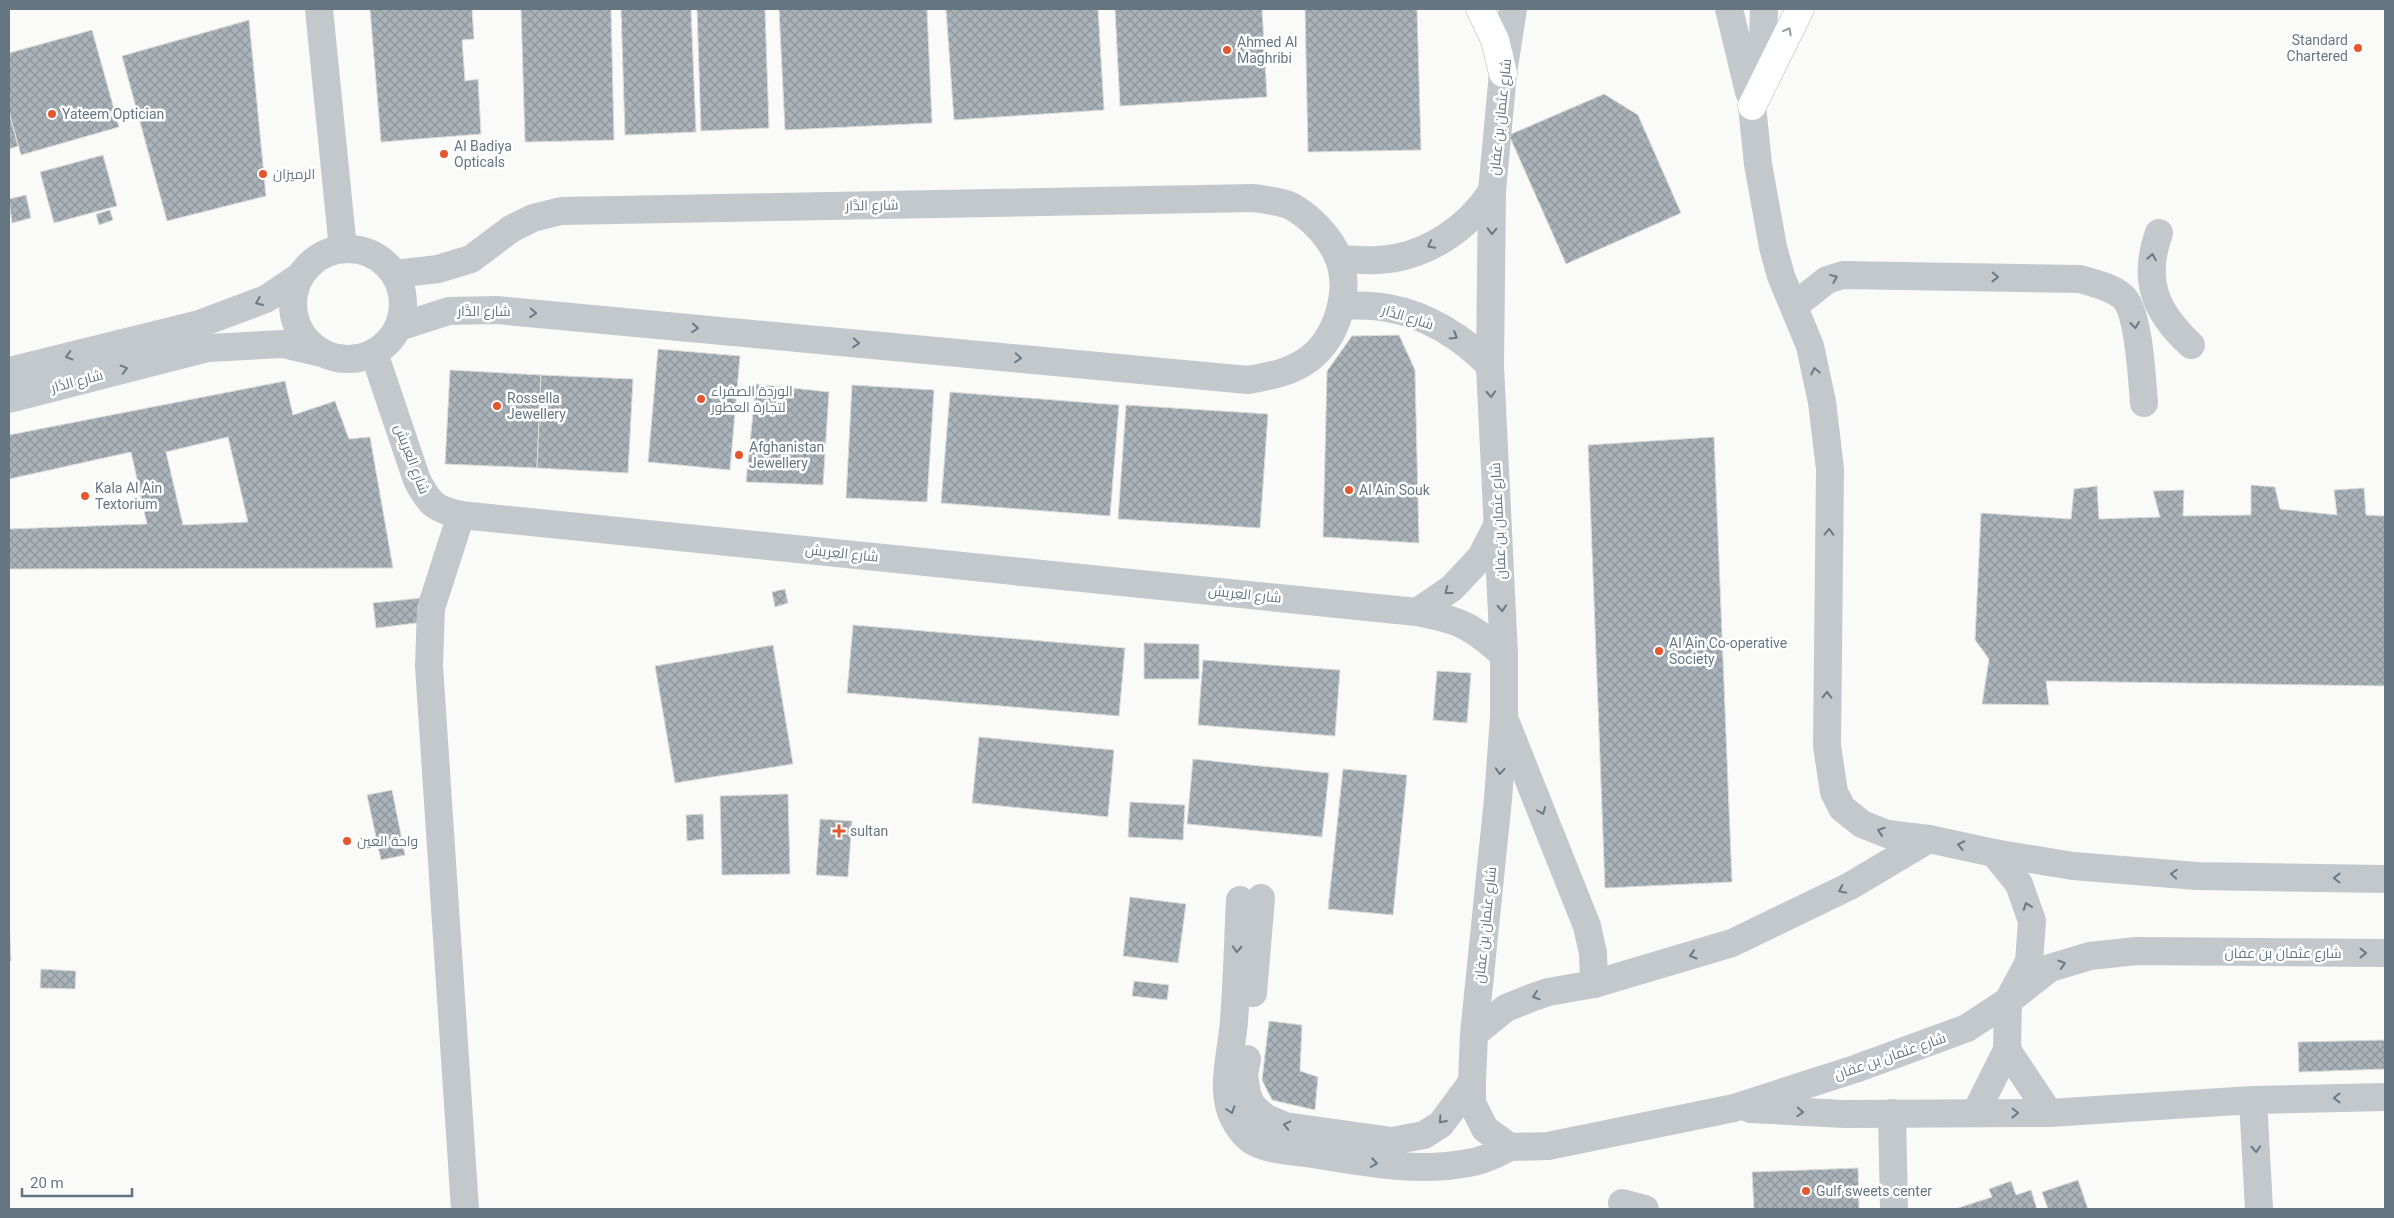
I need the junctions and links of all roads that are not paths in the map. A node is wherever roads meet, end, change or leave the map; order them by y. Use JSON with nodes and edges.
{"nodes":[{"id":1,"x":319,"y":9,"type":"edge"},
{"id":2,"x":1480,"y":9,"type":"edge"},
{"id":3,"x":1513,"y":9,"type":"edge"},
{"id":4,"x":1729,"y":9,"type":"edge"},
{"id":5,"x":1764,"y":9,"type":"edge"},
{"id":6,"x":1800,"y":9,"type":"edge"},
{"id":7,"x":1503,"y":73,"type":"junction"},
{"id":8,"x":1752,"y":106,"type":"junction"},
{"id":9,"x":1492,"y":191,"type":"junction"},
{"id":10,"x":2159,"y":233,"type":"dead end"},
{"id":11,"x":343,"y":250,"type":"junction"},
{"id":12,"x":1339,"y":259,"type":"junction"},
{"id":13,"x":395,"y":274,"type":"junction"},
{"id":14,"x":300,"y":276,"type":"junction"},
{"id":15,"x":1342,"y":304,"type":"junction"},
{"id":16,"x":1794,"y":306,"type":"junction"},
{"id":17,"x":399,"y":327,"type":"junction"},
{"id":18,"x":2191,"y":345,"type":"dead end"},
{"id":19,"x":321,"y":353,"type":"junction"},
{"id":20,"x":374,"y":353,"type":"junction"},
{"id":21,"x":1490,"y":366,"type":"junction"},
{"id":22,"x":9,"y":371,"type":"edge"},
{"id":23,"x":9,"y":399,"type":"edge"},
{"id":24,"x":2144,"y":403,"type":"dead end"},
{"id":25,"x":462,"y":515,"type":"junction"},
{"id":26,"x":1498,"y":525,"type":"junction"},
{"id":27,"x":1417,"y":612,"type":"junction"},
{"id":28,"x":1504,"y":655,"type":"junction"},
{"id":29,"x":1504,"y":717,"type":"junction"},
{"id":30,"x":1929,"y":839,"type":"junction"},
{"id":31,"x":1994,"y":853,"type":"junction"},
{"id":32,"x":2385,"y":879,"type":"edge"},
{"id":33,"x":2385,"y":953,"type":"edge"},
{"id":34,"x":1594,"y":984,"type":"junction"},
{"id":35,"x":2008,"y":1001,"type":"junction"},
{"id":36,"x":1474,"y":1034,"type":"junction"},
{"id":37,"x":2007,"y":1050,"type":"junction"},
{"id":38,"x":1472,"y":1082,"type":"junction"},
{"id":39,"x":2385,"y":1097,"type":"edge"},
{"id":40,"x":2253,"y":1100,"type":"junction"},
{"id":41,"x":1734,"y":1108,"type":"junction"},
{"id":42,"x":1976,"y":1112,"type":"junction"},
{"id":43,"x":1892,"y":1113,"type":"junction"},
{"id":44,"x":2049,"y":1113,"type":"junction"},
{"id":45,"x":1510,"y":1147,"type":"junction"},
{"id":46,"x":466,"y":1209,"type":"edge"},
{"id":47,"x":1894,"y":1209,"type":"edge"},
{"id":48,"x":2258,"y":1209,"type":"edge"}],
"edges":[{"from":1,"to":11,"type":"street"},
{"from":2,"to":7,"type":"highway"},
{"from":3,"to":7,"type":"street","name":"شارع عثمان بن عفان"},
{"from":4,"to":8,"type":"street"},
{"from":5,"to":8,"type":"street"},
{"from":8,"to":6,"type":"highway","one_way":true},
{"from":7,"to":9,"type":"street","name":"شارع عثمان بن عفان"},
{"from":8,"to":16,"type":"street"},
{"from":9,"to":12,"type":"street","one_way":true},
{"from":9,"to":21,"type":"street","name":"شارع عثمان بن عفان","one_way":true},
{"from":18,"to":10,"type":"street","one_way":true},
{"from":11,"to":13,"type":"street"},
{"from":11,"to":14,"type":"street"},
{"from":12,"to":13,"type":"street","name":"شارع الدَّار"},
{"from":12,"to":15,"type":"street","name":"شارع الدَّار"},
{"from":13,"to":17,"type":"street"},
{"from":14,"to":19,"type":"street"},
{"from":14,"to":22,"type":"street","name":"شارع الدَّار","one_way":true},
{"from":17,"to":15,"type":"street","name":"شارع الدَّار","one_way":true},
{"from":15,"to":21,"type":"street","name":"شارع الدَّار","one_way":true},
{"from":16,"to":24,"type":"street","one_way":true},
{"from":30,"to":16,"type":"street","one_way":true},
{"from":17,"to":20,"type":"street"},
{"from":19,"to":20,"type":"street"},
{"from":23,"to":19,"type":"street","name":"شارع الدَّار","one_way":true},
{"from":20,"to":25,"type":"street","name":"شارع العِريش"},
{"from":21,"to":26,"type":"street","name":"شارع عثمان بن عفان","one_way":true},
{"from":25,"to":27,"type":"street","name":"شارع العِريش"},
{"from":25,"to":46,"type":"street"},
{"from":26,"to":27,"type":"street","one_way":true},
{"from":26,"to":28,"type":"street","name":"شارع عثمان بن عفان","one_way":true},
{"from":27,"to":28,"type":"street","name":"شارع العِريش"},
{"from":28,"to":29,"type":"street","name":"شارع عثمان بن عفان"},
{"from":29,"to":34,"type":"street","one_way":true},
{"from":29,"to":36,"type":"street","name":"شارع عثمان بن عفان","one_way":true},
{"from":31,"to":30,"type":"street","one_way":true},
{"from":30,"to":34,"type":"street","one_way":true},
{"from":32,"to":31,"type":"street","one_way":true},
{"from":35,"to":31,"type":"street","one_way":true},
{"from":35,"to":33,"type":"street","name":"شارع عثمان بن عفان","one_way":true},
{"from":34,"to":36,"type":"street","one_way":true},
{"from":35,"to":37,"type":"street"},
{"from":35,"to":41,"type":"street","name":"شارع عثمان بن عفان"},
{"from":36,"to":38,"type":"street","name":"شارع عثمان بن عفان"},
{"from":37,"to":42,"type":"street"},
{"from":37,"to":44,"type":"street"},
{"from":38,"to":45,"type":"street","name":"شارع عثمان بن عفان"},
{"from":38,"to":45,"type":"street","one_way":true},
{"from":39,"to":40,"type":"street","one_way":true},
{"from":40,"to":44,"type":"street"},
{"from":40,"to":48,"type":"street","one_way":true},
{"from":41,"to":43,"type":"street","one_way":true},
{"from":41,"to":45,"type":"street","name":"شارع عثمان بن عفان"},
{"from":42,"to":43,"type":"street"},
{"from":42,"to":44,"type":"street","one_way":true},
{"from":43,"to":47,"type":"street"}]}
